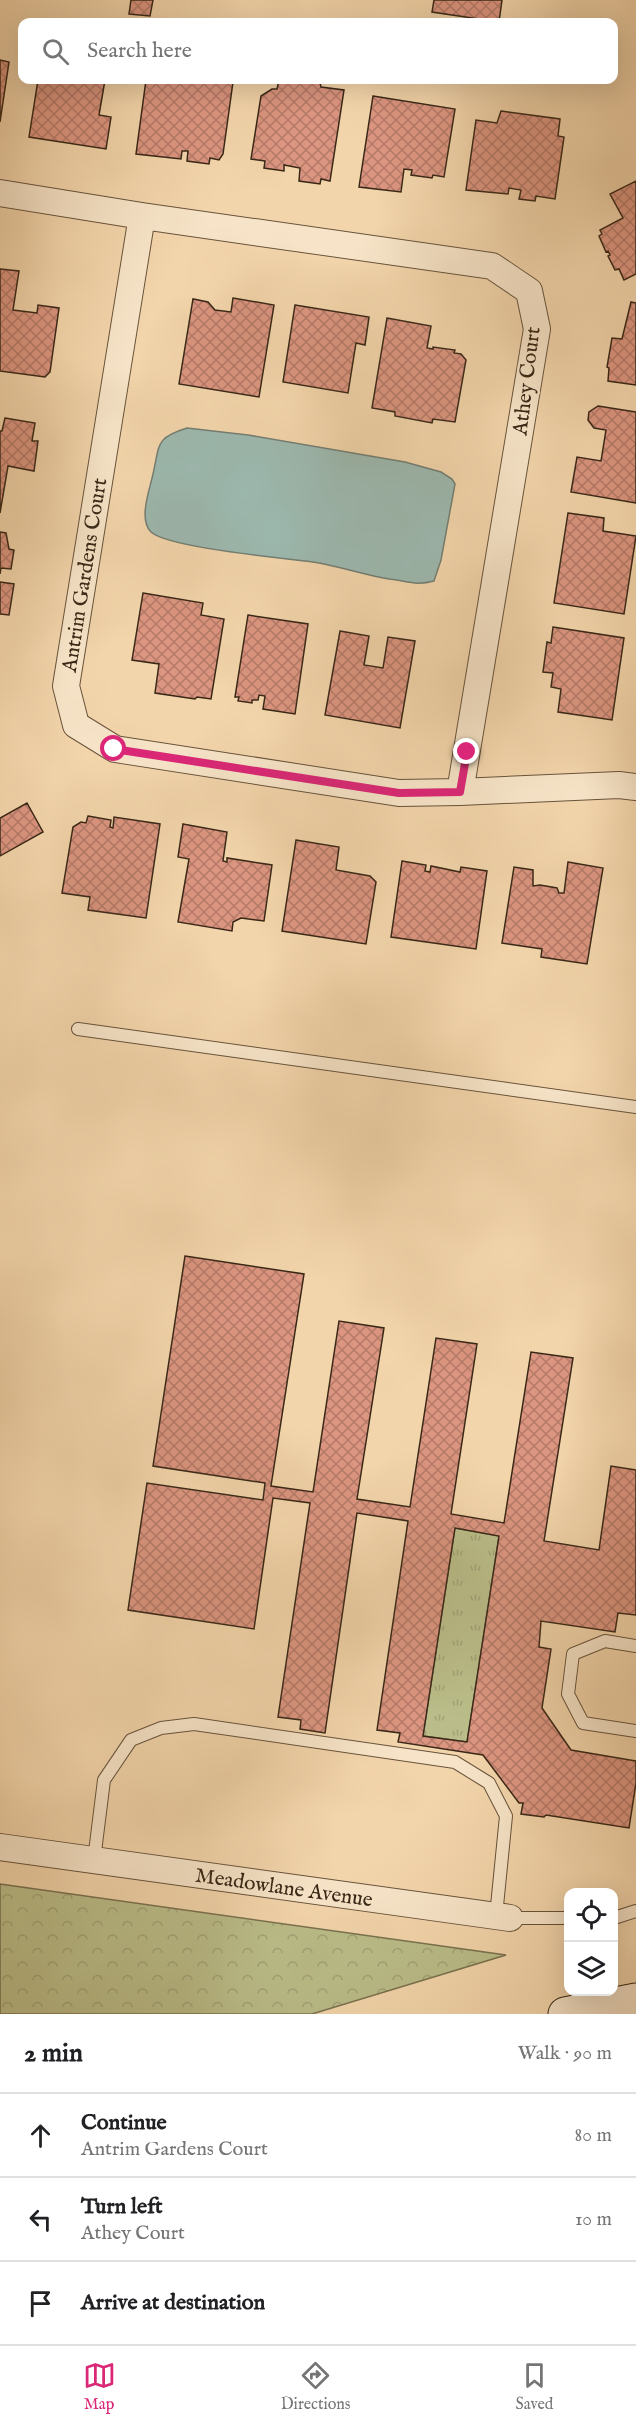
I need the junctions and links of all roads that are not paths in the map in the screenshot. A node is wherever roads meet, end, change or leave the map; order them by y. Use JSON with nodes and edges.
{"nodes":[{"id":1,"x":0,"y":193,"type":"edge"},
{"id":2,"x":142,"y":216,"type":"junction"},
{"id":3,"x":636,"y":787,"type":"edge"},
{"id":4,"x":460,"y":792,"type":"junction"},
{"id":5,"x":78,"y":1029,"type":"dead end"},
{"id":6,"x":636,"y":1107,"type":"edge"},
{"id":7,"x":636,"y":1646,"type":"edge"},
{"id":8,"x":636,"y":1731,"type":"edge"},
{"id":9,"x":0,"y":1847,"type":"edge"},
{"id":10,"x":94,"y":1860,"type":"junction"},
{"id":11,"x":636,"y":1911,"type":"edge"},
{"id":12,"x":503,"y":1917,"type":"junction"},
{"id":13,"x":618,"y":1917,"type":"edge"},
{"id":14,"x":564,"y":1918,"type":"edge"},
{"id":15,"x":636,"y":2000,"type":"edge"},
{"id":16,"x":564,"y":2014,"type":"edge"}],
"edges":[{"from":1,"to":2,"type":"street"},
{"from":2,"to":4,"type":"street","name":"Athey Court"},
{"from":2,"to":4,"type":"street","name":"Antrim Gardens Court"},
{"from":3,"to":4,"type":"street","name":"Antrim Gardens Court"},
{"from":5,"to":6,"type":"lane"},
{"from":7,"to":8,"type":"lane"},
{"from":9,"to":10,"type":"street","name":"Meadowlane Avenue"},
{"from":10,"to":12,"type":"street","name":"Meadowlane Avenue"},
{"from":10,"to":12,"type":"lane"},
{"from":11,"to":13,"type":"lane"},
{"from":12,"to":14,"type":"lane","name":"Meadowlane Avenue"},
{"from":15,"to":16,"type":"main road"}]}
